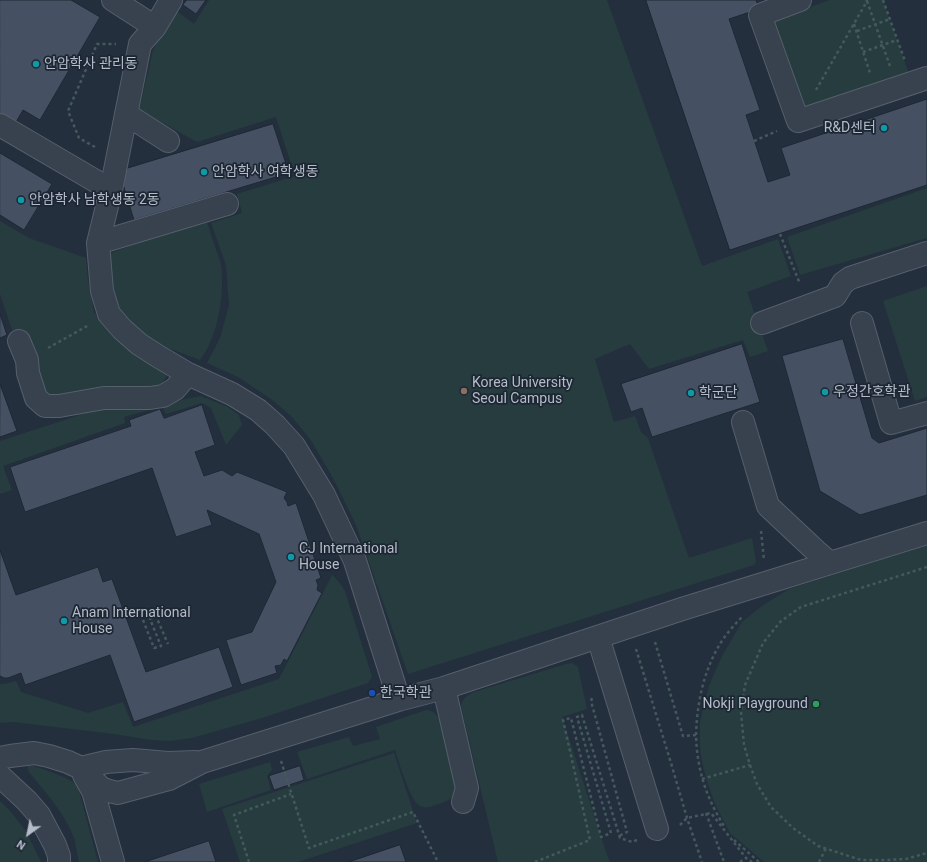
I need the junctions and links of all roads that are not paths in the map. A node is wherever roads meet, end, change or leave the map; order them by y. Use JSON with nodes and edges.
{"nodes":[{"id":1,"x":113,"y":0,"type":"edge"},
{"id":2,"x":171,"y":0,"type":"edge"},
{"id":3,"x":800,"y":0,"type":"edge"},
{"id":4,"x":155,"y":27,"type":"junction"},
{"id":5,"x":927,"y":78,"type":"edge"},
{"id":6,"x":126,"y":114,"type":"junction"},
{"id":7,"x":0,"y":125,"type":"edge"},
{"id":8,"x":168,"y":141,"type":"dead end"},
{"id":9,"x":111,"y":190,"type":"junction"},
{"id":10,"x":227,"y":204,"type":"dead end"},
{"id":11,"x":98,"y":242,"type":"junction"},
{"id":12,"x":927,"y":253,"type":"edge"},
{"id":13,"x":762,"y":323,"type":"dead end"},
{"id":14,"x":862,"y":323,"type":"dead end"},
{"id":15,"x":23,"y":350,"type":"road end"},
{"id":16,"x":188,"y":374,"type":"junction"},
{"id":17,"x":927,"y":413,"type":"edge"},
{"id":18,"x":743,"y":422,"type":"dead end"},
{"id":19,"x":927,"y":533,"type":"edge"},
{"id":20,"x":830,"y":563,"type":"junction"},
{"id":21,"x":598,"y":637,"type":"junction"},
{"id":22,"x":444,"y":688,"type":"junction"},
{"id":23,"x":398,"y":700,"type":"junction"},
{"id":24,"x":0,"y":758,"type":"edge"},
{"id":25,"x":202,"y":762,"type":"junction"},
{"id":26,"x":81,"y":768,"type":"junction"},
{"id":27,"x":0,"y":776,"type":"edge"},
{"id":28,"x":463,"y":802,"type":"dead end"},
{"id":29,"x":657,"y":833,"type":"road end"},
{"id":30,"x":60,"y":862,"type":"edge"},
{"id":31,"x":113,"y":862,"type":"edge"}],
"edges":[{"from":1,"to":4,"type":"street"},
{"from":2,"to":4,"type":"street"},
{"from":3,"to":5,"type":"street"},
{"from":4,"to":6,"type":"street"},
{"from":6,"to":8,"type":"street"},
{"from":6,"to":9,"type":"street"},
{"from":7,"to":9,"type":"street"},
{"from":9,"to":11,"type":"street"},
{"from":10,"to":11,"type":"street"},
{"from":11,"to":16,"type":"street"},
{"from":12,"to":13,"type":"street"},
{"from":14,"to":17,"type":"street"},
{"from":15,"to":16,"type":"street"},
{"from":16,"to":23,"type":"street"},
{"from":18,"to":20,"type":"street"},
{"from":19,"to":20,"type":"street"},
{"from":20,"to":21,"type":"street"},
{"from":21,"to":22,"type":"street"},
{"from":21,"to":29,"type":"street"},
{"from":22,"to":23,"type":"street"},
{"from":22,"to":28,"type":"street"},
{"from":23,"to":25,"type":"street"},
{"from":24,"to":26,"type":"street"},
{"from":25,"to":26,"type":"street"},
{"from":25,"to":26,"type":"street"},
{"from":26,"to":31,"type":"street"},
{"from":27,"to":30,"type":"street"}]}
